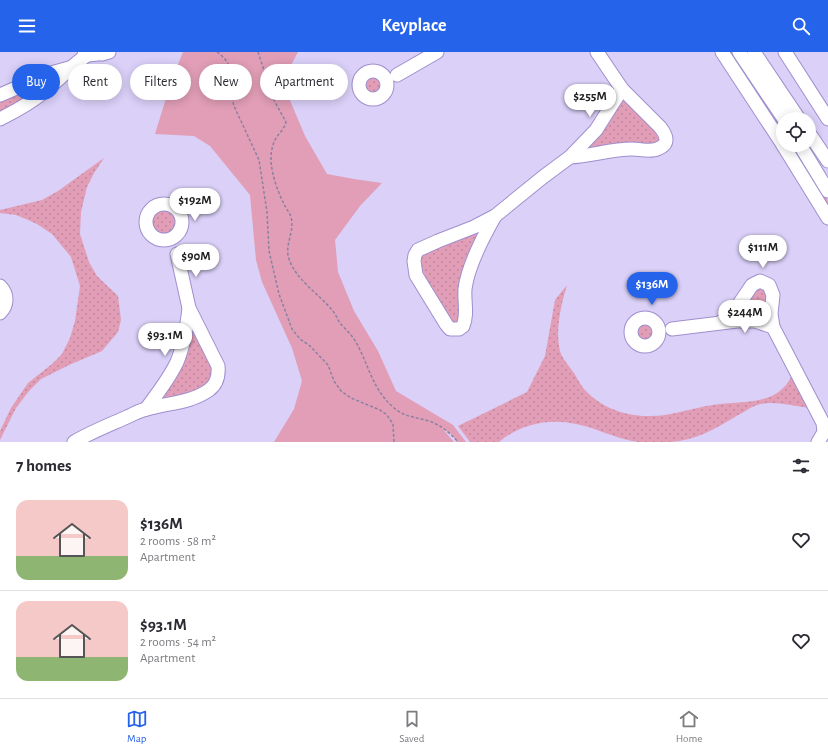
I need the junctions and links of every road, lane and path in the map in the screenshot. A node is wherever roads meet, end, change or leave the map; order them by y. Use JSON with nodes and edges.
{"nodes":[{"id":1,"x":217,"y":52,"type":"edge"},
{"id":2,"x":258,"y":52,"type":"edge"},
{"id":3,"x":437,"y":52,"type":"edge"},
{"id":4,"x":597,"y":52,"type":"edge"},
{"id":5,"x":722,"y":52,"type":"edge"},
{"id":6,"x":738,"y":52,"type":"edge"},
{"id":7,"x":754,"y":52,"type":"edge"},
{"id":8,"x":785,"y":52,"type":"edge"},
{"id":9,"x":94,"y":54,"type":"edge"},
{"id":10,"x":76,"y":64,"type":"edge"},
{"id":11,"x":68,"y":68,"type":"edge"},
{"id":12,"x":68,"y":69,"type":"edge"},
{"id":13,"x":381,"y":74,"type":"junction"},
{"id":14,"x":396,"y":75,"type":"junction"},
{"id":15,"x":386,"y":88,"type":"junction"},
{"id":16,"x":622,"y":89,"type":"junction"},
{"id":17,"x":0,"y":95,"type":"edge"},
{"id":18,"x":779,"y":112,"type":"edge"},
{"id":19,"x":794,"y":112,"type":"edge"},
{"id":20,"x":0,"y":119,"type":"edge"},
{"id":21,"x":828,"y":119,"type":"edge"},
{"id":22,"x":776,"y":134,"type":"edge"},
{"id":23,"x":816,"y":143,"type":"edge"},
{"id":24,"x":787,"y":152,"type":"edge"},
{"id":25,"x":804,"y":152,"type":"edge"},
{"id":26,"x":570,"y":157,"type":"junction"},
{"id":27,"x":828,"y":161,"type":"edge"},
{"id":28,"x":828,"y":191,"type":"edge"},
{"id":29,"x":495,"y":216,"type":"junction"},
{"id":30,"x":828,"y":218,"type":"edge"},
{"id":31,"x":179,"y":234,"type":"junction"},
{"id":32,"x":161,"y":240,"type":"junction"},
{"id":33,"x":177,"y":254,"type":"junction"},
{"id":34,"x":0,"y":286,"type":"edge"},
{"id":35,"x":189,"y":308,"type":"junction"},
{"id":36,"x":0,"y":313,"type":"edge"},
{"id":37,"x":721,"y":322,"type":"junction"},
{"id":38,"x":657,"y":324,"type":"junction"},
{"id":39,"x":773,"y":327,"type":"junction"},
{"id":40,"x":672,"y":329,"type":"junction"},
{"id":41,"x":658,"y":338,"type":"junction"},
{"id":42,"x":146,"y":409,"type":"junction"},
{"id":43,"x":823,"y":436,"type":"edge"},
{"id":44,"x":74,"y":442,"type":"edge"},
{"id":45,"x":394,"y":442,"type":"edge"},
{"id":46,"x":458,"y":442,"type":"edge"}],
"edges":[{"from":1,"to":45,"type":"path"},
{"from":2,"to":46,"type":"path"},
{"from":3,"to":14,"type":"street"},
{"from":4,"to":16,"type":"street"},
{"from":5,"to":22,"type":"street"},
{"from":6,"to":18,"type":"street"},
{"from":7,"to":19,"type":"street"},
{"from":8,"to":21,"type":"street"},
{"from":9,"to":10,"type":"street"},
{"from":11,"to":17,"type":"street"},
{"from":12,"to":20,"type":"street"},
{"from":13,"to":14,"type":"street"},
{"from":13,"to":15,"type":"street"},
{"from":13,"to":15,"type":"street"},
{"from":14,"to":15,"type":"street"},
{"from":16,"to":26,"type":"street"},
{"from":16,"to":26,"type":"street"},
{"from":23,"to":27,"type":"street"},
{"from":24,"to":30,"type":"street"},
{"from":25,"to":28,"type":"street"},
{"from":26,"to":29,"type":"street"},
{"from":29,"to":29,"type":"street"},
{"from":31,"to":32,"type":"street"},
{"from":31,"to":32,"type":"street"},
{"from":31,"to":33,"type":"street"},
{"from":32,"to":33,"type":"street"},
{"from":33,"to":35,"type":"street"},
{"from":34,"to":36,"type":"street"},
{"from":35,"to":42,"type":"street"},
{"from":35,"to":42,"type":"street"},
{"from":37,"to":39,"type":"street"},
{"from":37,"to":39,"type":"street"},
{"from":37,"to":40,"type":"street"},
{"from":38,"to":40,"type":"street"},
{"from":38,"to":41,"type":"street"},
{"from":38,"to":41,"type":"street"},
{"from":39,"to":43,"type":"street"},
{"from":40,"to":41,"type":"street"},
{"from":42,"to":44,"type":"street"}]}
